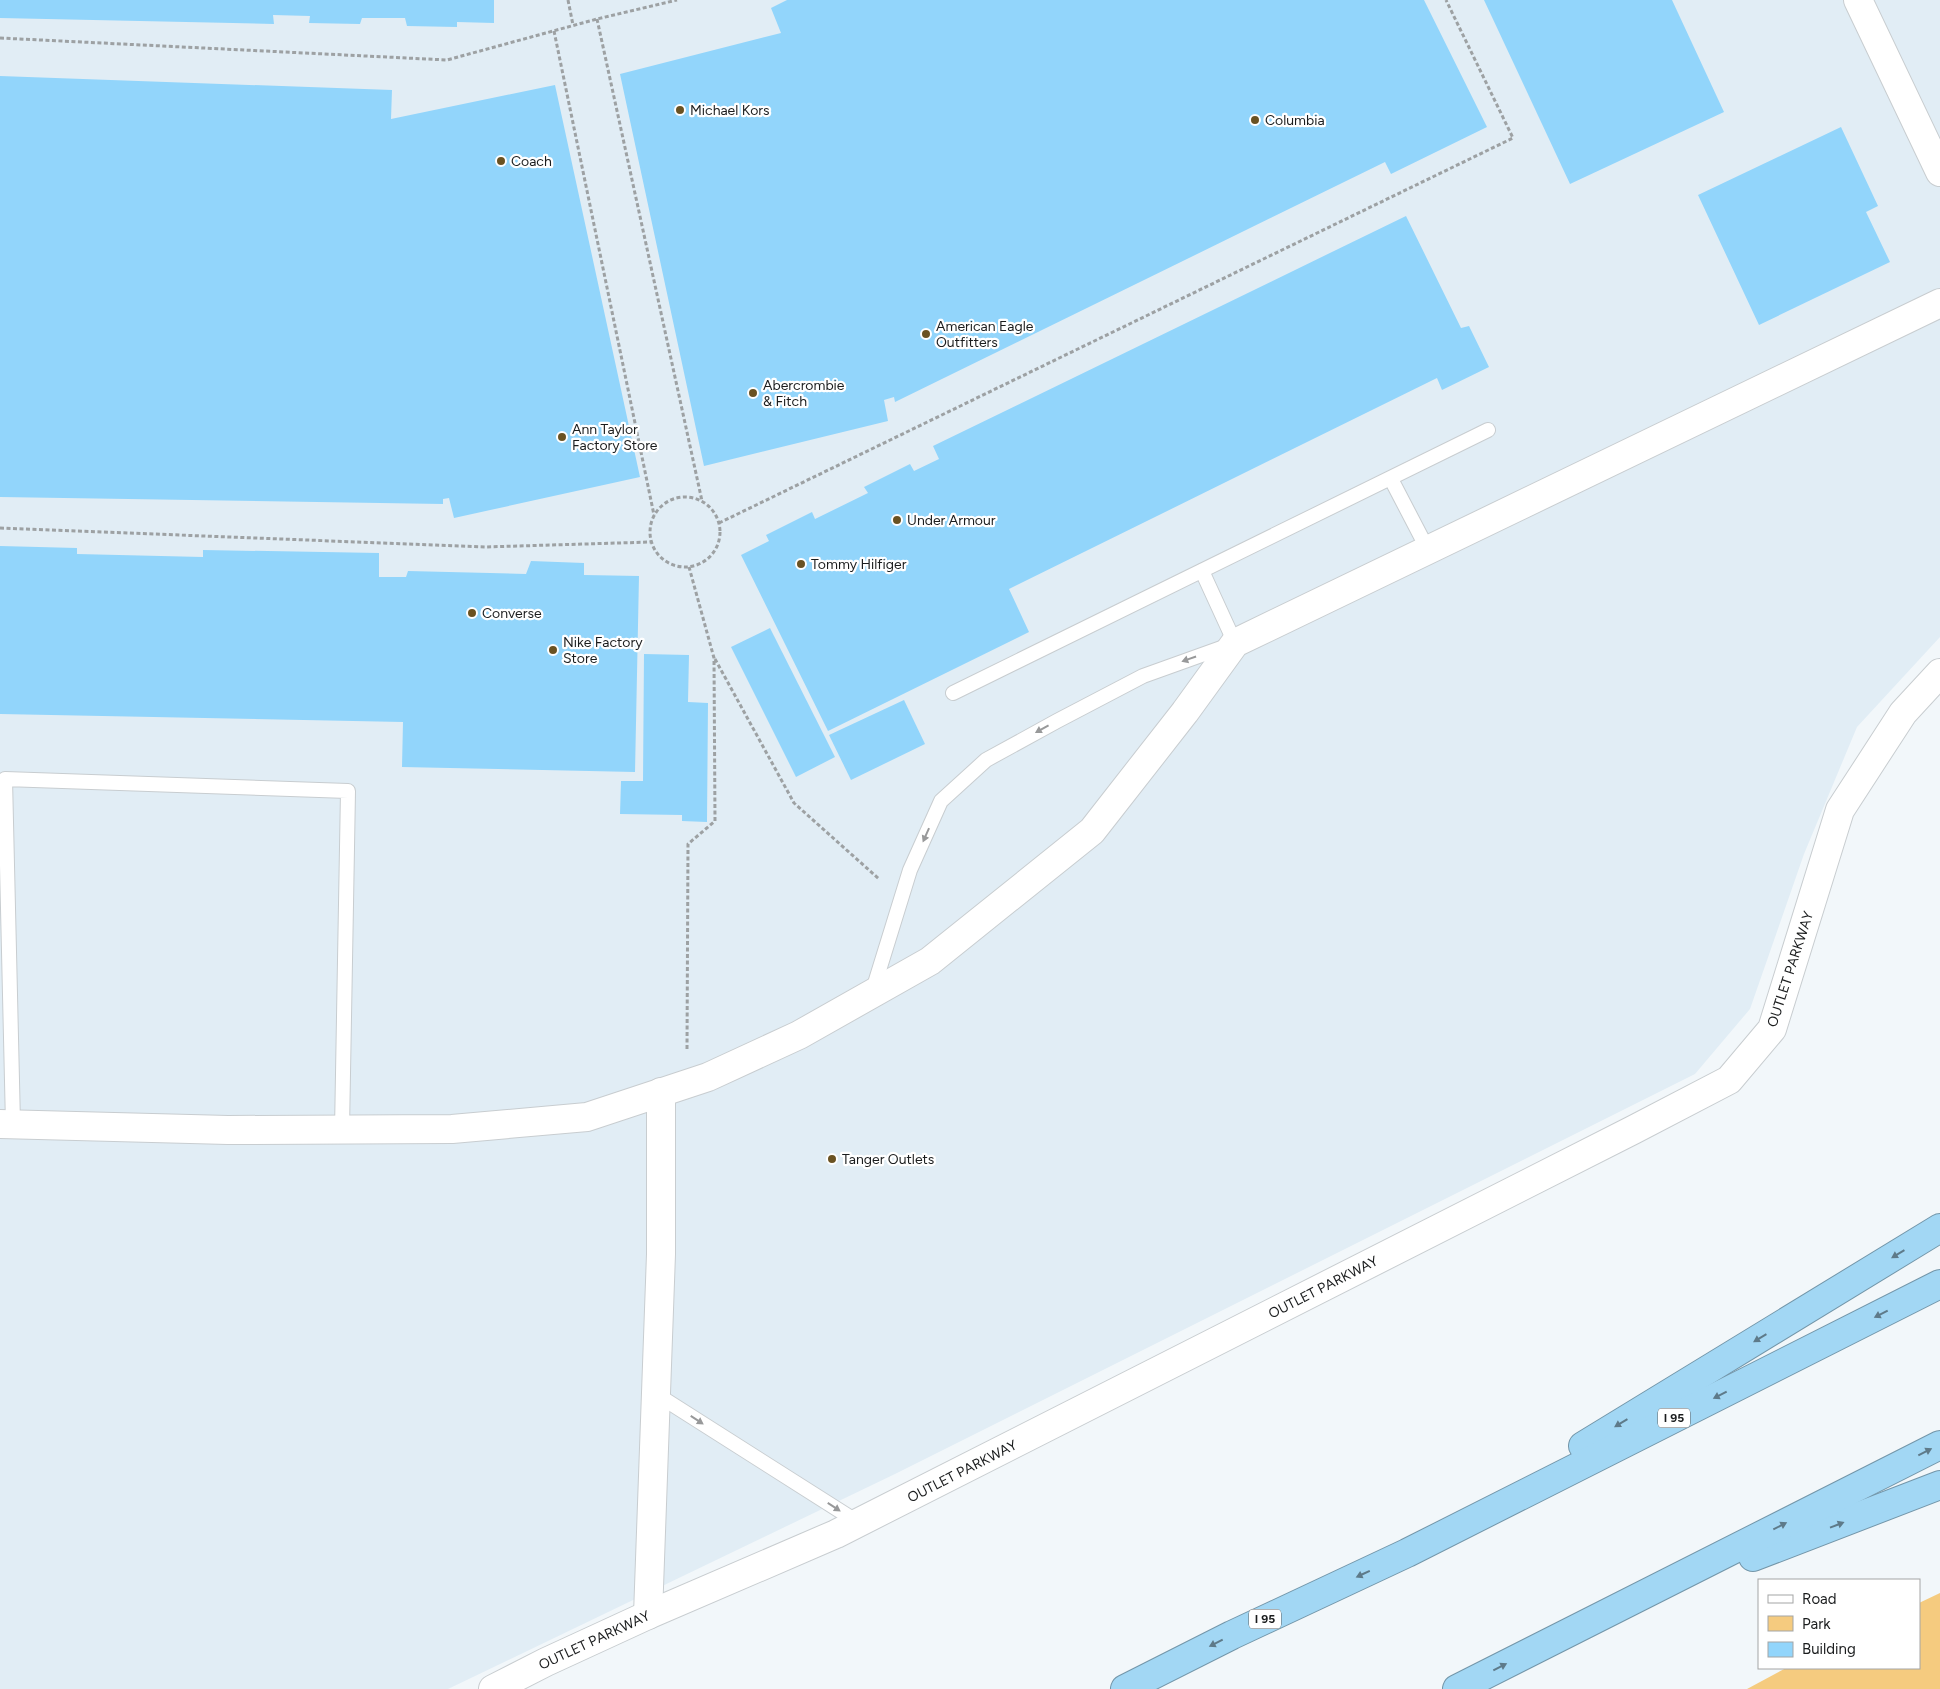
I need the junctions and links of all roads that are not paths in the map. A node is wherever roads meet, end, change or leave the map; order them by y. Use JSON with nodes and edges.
{"nodes":[{"id":1,"x":1858,"y":0,"type":"edge"},
{"id":2,"x":1940,"y":172,"type":"edge"},
{"id":3,"x":1940,"y":303,"type":"edge"},
{"id":4,"x":1488,"y":430,"type":"dead end"},
{"id":5,"x":1391,"y":479,"type":"junction"},
{"id":6,"x":1428,"y":550,"type":"junction"},
{"id":7,"x":1202,"y":571,"type":"junction"},
{"id":8,"x":1235,"y":643,"type":"junction"},
{"id":9,"x":1940,"y":673,"type":"edge"},
{"id":10,"x":953,"y":694,"type":"dead end"},
{"id":11,"x":872,"y":994,"type":"junction"},
{"id":12,"x":661,"y":1092,"type":"junction"},
{"id":13,"x":7,"y":1124,"type":"edge"},
{"id":14,"x":342,"y":1130,"type":"junction"},
{"id":15,"x":1940,"y":1228,"type":"edge"},
{"id":16,"x":1940,"y":1284,"type":"edge"},
{"id":17,"x":656,"y":1394,"type":"junction"},
{"id":18,"x":1940,"y":1445,"type":"edge"},
{"id":19,"x":1940,"y":1485,"type":"edge"},
{"id":20,"x":859,"y":1523,"type":"junction"},
{"id":21,"x":1407,"y":1553,"type":"junction"},
{"id":22,"x":1612,"y":1611,"type":"junction"},
{"id":23,"x":648,"y":1615,"type":"junction"},
{"id":24,"x":493,"y":1689,"type":"edge"},
{"id":25,"x":1125,"y":1689,"type":"edge"},
{"id":26,"x":1456,"y":1689,"type":"edge"}],
"edges":[{"from":1,"to":2,"type":"street"},
{"from":3,"to":6,"type":"street"},
{"from":4,"to":5,"type":"lane"},
{"from":5,"to":6,"type":"lane"},
{"from":5,"to":7,"type":"lane"},
{"from":6,"to":8,"type":"street"},
{"from":7,"to":8,"type":"lane"},
{"from":7,"to":10,"type":"lane"},
{"from":8,"to":11,"type":"street"},
{"from":8,"to":11,"type":"lane","one_way":true},
{"from":9,"to":20,"type":"street","name":"OUTLET PARKWAY"},
{"from":11,"to":12,"type":"street"},
{"from":12,"to":14,"type":"street"},
{"from":12,"to":17,"type":"street"},
{"from":13,"to":14,"type":"street"},
{"from":13,"to":14,"type":"lane"},
{"from":15,"to":21,"type":"highway","one_way":true},
{"from":16,"to":21,"type":"highway","number":"I 95","one_way":true},
{"from":17,"to":20,"type":"lane","one_way":true},
{"from":17,"to":23,"type":"street"},
{"from":22,"to":18,"type":"highway","one_way":true},
{"from":22,"to":19,"type":"highway","one_way":true},
{"from":20,"to":23,"type":"street","name":"OUTLET PARKWAY"},
{"from":21,"to":25,"type":"highway","number":"I 95","one_way":true},
{"from":26,"to":22,"type":"highway","one_way":true},
{"from":23,"to":24,"type":"street","name":"OUTLET PARKWAY"}]}
